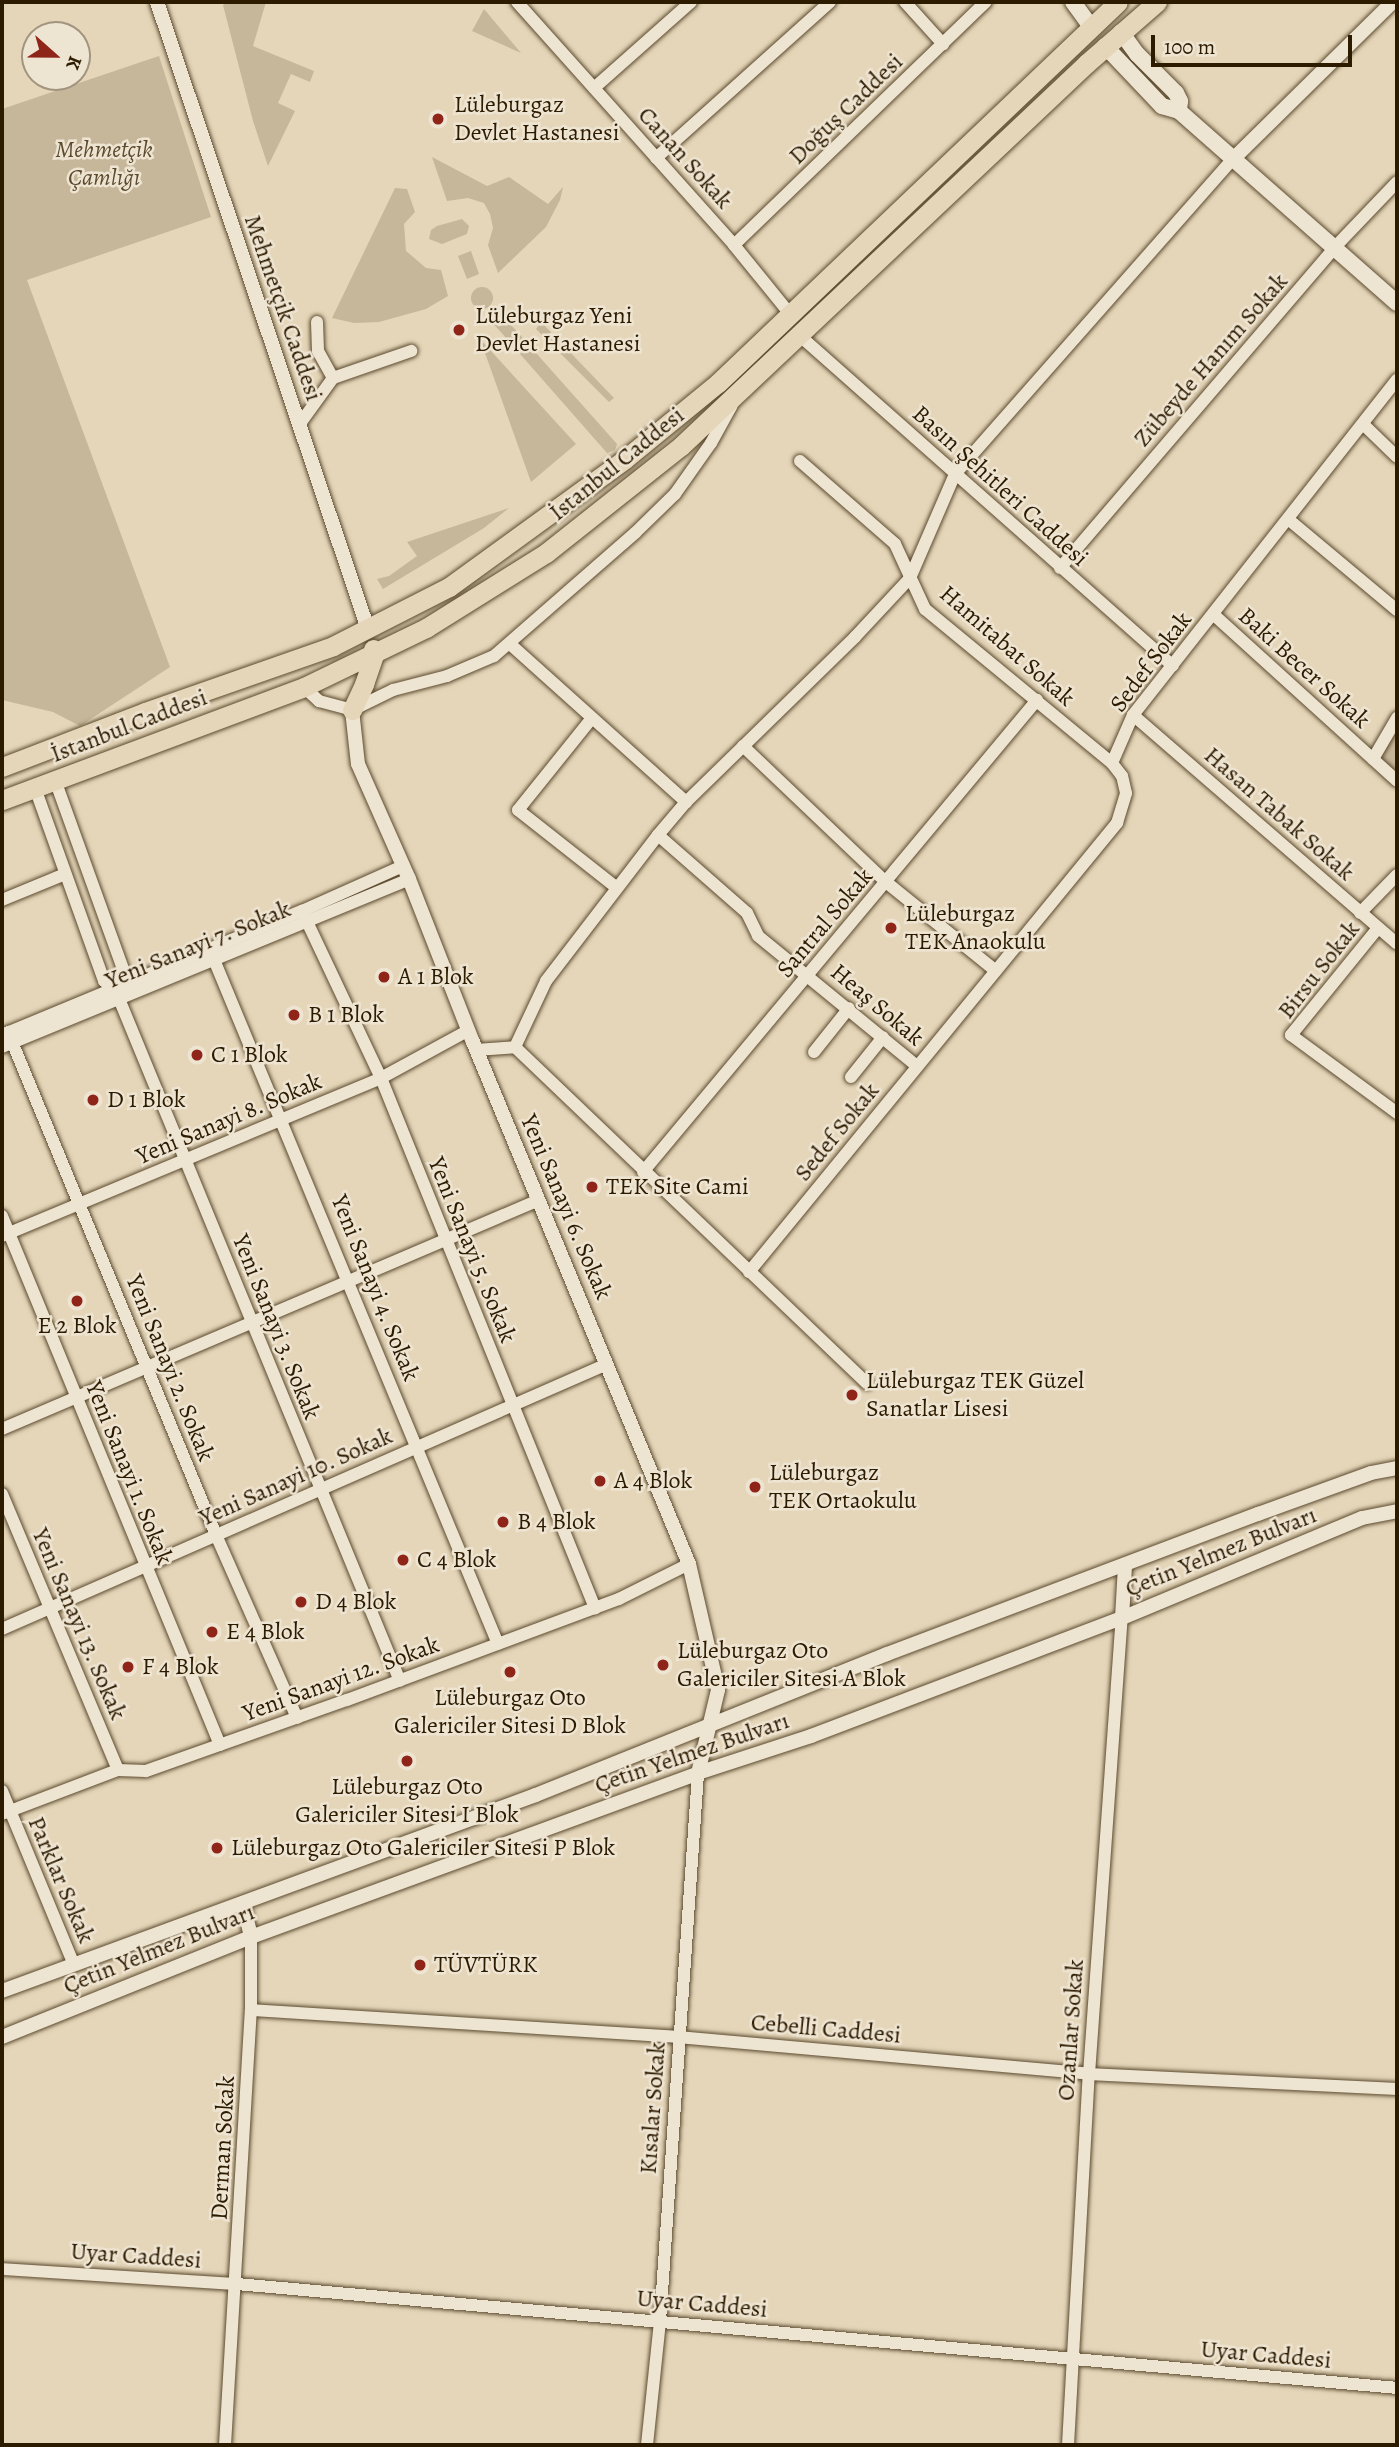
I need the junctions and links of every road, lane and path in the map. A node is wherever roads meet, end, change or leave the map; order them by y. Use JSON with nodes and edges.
{"nodes":[{"id":1,"x":157,"y":2,"type":"edge"},
{"id":2,"x":517,"y":2,"type":"edge"},
{"id":3,"x":691,"y":2,"type":"edge"},
{"id":4,"x":830,"y":2,"type":"edge"},
{"id":5,"x":905,"y":2,"type":"edge"},
{"id":6,"x":986,"y":2,"type":"edge"},
{"id":7,"x":1073,"y":2,"type":"edge"},
{"id":8,"x":1157,"y":2,"type":"edge"},
{"id":9,"x":1393,"y":2,"type":"edge"},
{"id":10,"x":1108,"y":5,"type":"edge"},
{"id":11,"x":1091,"y":27,"type":"junction"},
{"id":12,"x":1121,"y":32,"type":"junction"},
{"id":13,"x":943,"y":44,"type":"junction"},
{"id":14,"x":1105,"y":46,"type":"junction"},
{"id":15,"x":594,"y":88,"type":"junction"},
{"id":16,"x":1179,"y":111,"type":"junction"},
{"id":17,"x":656,"y":158,"type":"junction"},
{"id":18,"x":1233,"y":159,"type":"junction"},
{"id":19,"x":1397,"y":182,"type":"edge"},
{"id":20,"x":734,"y":245,"type":"junction"},
{"id":21,"x":1334,"y":248,"type":"junction"},
{"id":22,"x":1397,"y":303,"type":"edge"},
{"id":23,"x":790,"y":314,"type":"junction"},
{"id":24,"x":317,"y":322,"type":"dead end"},
{"id":25,"x":799,"y":335,"type":"junction"},
{"id":26,"x":411,"y":351,"type":"dead end"},
{"id":27,"x":333,"y":378,"type":"junction"},
{"id":28,"x":1397,"y":380,"type":"edge"},
{"id":29,"x":738,"y":393,"type":"junction"},
{"id":30,"x":1363,"y":424,"type":"junction"},
{"id":31,"x":299,"y":425,"type":"junction"},
{"id":32,"x":1397,"y":457,"type":"edge"},
{"id":33,"x":800,"y":461,"type":"dead end"},
{"id":34,"x":955,"y":474,"type":"junction"},
{"id":35,"x":1288,"y":519,"type":"junction"},
{"id":36,"x":1060,"y":568,"type":"junction"},
{"id":37,"x":910,"y":578,"type":"junction"},
{"id":38,"x":1397,"y":610,"type":"edge"},
{"id":39,"x":1213,"y":614,"type":"junction"},
{"id":40,"x":368,"y":629,"type":"junction"},
{"id":41,"x":510,"y":644,"type":"junction"},
{"id":42,"x":374,"y":655,"type":"junction"},
{"id":43,"x":1173,"y":666,"type":"junction"},
{"id":44,"x":304,"y":687,"type":"junction"},
{"id":45,"x":1037,"y":700,"type":"junction"},
{"id":46,"x":352,"y":710,"type":"junction"},
{"id":47,"x":1133,"y":715,"type":"junction"},
{"id":48,"x":592,"y":718,"type":"junction"},
{"id":49,"x":1397,"y":718,"type":"edge"},
{"id":50,"x":743,"y":746,"type":"junction"},
{"id":51,"x":44,"y":751,"type":"junction"},
{"id":52,"x":22,"y":759,"type":"junction"},
{"id":53,"x":1373,"y":759,"type":"junction"},
{"id":54,"x":1112,"y":763,"type":"junction"},
{"id":55,"x":2,"y":767,"type":"edge"},
{"id":56,"x":55,"y":780,"type":"junction"},
{"id":57,"x":1397,"y":781,"type":"edge"},
{"id":58,"x":35,"y":788,"type":"junction"},
{"id":59,"x":2,"y":800,"type":"edge"},
{"id":60,"x":686,"y":802,"type":"junction"},
{"id":61,"x":658,"y":835,"type":"junction"},
{"id":62,"x":406,"y":873,"type":"junction"},
{"id":63,"x":65,"y":874,"type":"junction"},
{"id":64,"x":1397,"y":875,"type":"edge"},
{"id":65,"x":886,"y":882,"type":"junction"},
{"id":66,"x":617,"y":888,"type":"junction"},
{"id":67,"x":2,"y":900,"type":"edge"},
{"id":68,"x":1360,"y":913,"type":"junction"},
{"id":69,"x":305,"y":917,"type":"junction"},
{"id":70,"x":1378,"y":928,"type":"junction"},
{"id":71,"x":1397,"y":944,"type":"edge"},
{"id":72,"x":212,"y":954,"type":"junction"},
{"id":73,"x":996,"y":971,"type":"junction"},
{"id":74,"x":809,"y":976,"type":"junction"},
{"id":75,"x":117,"y":994,"type":"junction"},
{"id":76,"x":849,"y":1008,"type":"junction"},
{"id":77,"x":469,"y":1030,"type":"junction"},
{"id":78,"x":883,"y":1037,"type":"junction"},
{"id":79,"x":6,"y":1039,"type":"edge"},
{"id":80,"x":515,"y":1047,"type":"junction"},
{"id":81,"x":476,"y":1050,"type":"junction"},
{"id":82,"x":814,"y":1052,"type":"dead end"},
{"id":83,"x":917,"y":1066,"type":"junction"},
{"id":84,"x":851,"y":1077,"type":"dead end"},
{"id":85,"x":381,"y":1078,"type":"junction"},
{"id":86,"x":1397,"y":1113,"type":"edge"},
{"id":87,"x":283,"y":1119,"type":"junction"},
{"id":88,"x":185,"y":1160,"type":"junction"},
{"id":89,"x":643,"y":1172,"type":"junction"},
{"id":90,"x":539,"y":1200,"type":"junction"},
{"id":91,"x":80,"y":1204,"type":"junction"},
{"id":92,"x":2,"y":1216,"type":"edge"},
{"id":93,"x":6,"y":1235,"type":"edge"},
{"id":94,"x":445,"y":1240,"type":"junction"},
{"id":95,"x":749,"y":1272,"type":"junction"},
{"id":96,"x":349,"y":1281,"type":"junction"},
{"id":97,"x":251,"y":1322,"type":"junction"},
{"id":98,"x":607,"y":1364,"type":"junction"},
{"id":99,"x":147,"y":1367,"type":"junction"},
{"id":100,"x":867,"y":1383,"type":"dead end"},
{"id":101,"x":76,"y":1397,"type":"junction"},
{"id":102,"x":511,"y":1405,"type":"junction"},
{"id":103,"x":2,"y":1429,"type":"edge"},
{"id":104,"x":417,"y":1447,"type":"junction"},
{"id":105,"x":1397,"y":1468,"type":"edge"},
{"id":106,"x":320,"y":1489,"type":"junction"},
{"id":107,"x":2,"y":1494,"type":"edge"},
{"id":108,"x":1397,"y":1511,"type":"edge"},
{"id":109,"x":216,"y":1535,"type":"junction"},
{"id":110,"x":689,"y":1564,"type":"junction"},
{"id":111,"x":144,"y":1566,"type":"junction"},
{"id":112,"x":1125,"y":1566,"type":"junction"},
{"id":113,"x":50,"y":1608,"type":"junction"},
{"id":114,"x":595,"y":1608,"type":"junction"},
{"id":115,"x":1122,"y":1618,"type":"junction"},
{"id":116,"x":2,"y":1629,"type":"edge"},
{"id":117,"x":498,"y":1644,"type":"junction"},
{"id":118,"x":400,"y":1681,"type":"junction"},
{"id":119,"x":297,"y":1718,"type":"junction"},
{"id":120,"x":710,"y":1727,"type":"junction"},
{"id":121,"x":220,"y":1745,"type":"junction"},
{"id":122,"x":118,"y":1770,"type":"junction"},
{"id":123,"x":698,"y":1773,"type":"junction"},
{"id":124,"x":2,"y":1791,"type":"edge"},
{"id":125,"x":6,"y":1813,"type":"edge"},
{"id":126,"x":243,"y":1904,"type":"junction"},
{"id":127,"x":251,"y":1937,"type":"junction"},
{"id":128,"x":74,"y":1965,"type":"junction"},
{"id":129,"x":2,"y":1991,"type":"edge"},
{"id":130,"x":251,"y":2010,"type":"junction"},
{"id":131,"x":2,"y":2037,"type":"edge"},
{"id":132,"x":678,"y":2037,"type":"junction"},
{"id":133,"x":1089,"y":2074,"type":"junction"},
{"id":134,"x":1397,"y":2090,"type":"edge"},
{"id":135,"x":2,"y":2269,"type":"edge"},
{"id":136,"x":237,"y":2284,"type":"junction"},
{"id":137,"x":660,"y":2321,"type":"junction"},
{"id":138,"x":1073,"y":2358,"type":"junction"},
{"id":139,"x":1397,"y":2388,"type":"edge"},
{"id":140,"x":225,"y":2445,"type":"edge"},
{"id":141,"x":647,"y":2445,"type":"edge"},
{"id":142,"x":1068,"y":2445,"type":"edge"}],
"edges":[{"from":1,"to":31,"type":"street","name":"Mehmetçik Caddesi"},
{"from":2,"to":15,"type":"street","name":"Canan Sokak"},
{"from":3,"to":15,"type":"street"},
{"from":4,"to":17,"type":"street"},
{"from":5,"to":13,"type":"street"},
{"from":6,"to":13,"type":"street","name":"Doğuş Caddesi"},
{"from":7,"to":11,"type":"main road"},
{"from":8,"to":12,"type":"highway","name":"İstanbul Caddesi"},
{"from":9,"to":18,"type":"street"},
{"from":10,"to":11,"type":"highway","name":"İstanbul Caddesi"},
{"from":10,"to":12,"type":"highway"},
{"from":11,"to":14,"type":"highway"},
{"from":11,"to":23,"type":"highway","name":"İstanbul Caddesi"},
{"from":12,"to":14,"type":"highway","name":"İstanbul Caddesi"},
{"from":12,"to":16,"type":"main road"},
{"from":13,"to":20,"type":"street","name":"Doğuş Caddesi"},
{"from":14,"to":16,"type":"main road"},
{"from":14,"to":25,"type":"highway","name":"İstanbul Caddesi"},
{"from":15,"to":17,"type":"street","name":"Canan Sokak"},
{"from":16,"to":18,"type":"main road"},
{"from":17,"to":20,"type":"street","name":"Canan Sokak"},
{"from":18,"to":21,"type":"main road"},
{"from":18,"to":34,"type":"street"},
{"from":19,"to":21,"type":"street","name":"Zübeyde Hanım Sokak"},
{"from":20,"to":23,"type":"street","name":"Canan Sokak"},
{"from":21,"to":22,"type":"main road"},
{"from":21,"to":36,"type":"street","name":"Zübeyde Hanım Sokak"},
{"from":23,"to":40,"type":"highway","name":"İstanbul Caddesi"},
{"from":24,"to":27,"type":"street"},
{"from":25,"to":29,"type":"highway","name":"İstanbul Caddesi"},
{"from":25,"to":34,"type":"street","name":"Basın Şehitleri Caddesi"},
{"from":26,"to":27,"type":"street"},
{"from":27,"to":31,"type":"street"},
{"from":28,"to":30,"type":"street","name":"Sedef Sokak"},
{"from":29,"to":41,"type":"street"},
{"from":29,"to":42,"type":"highway","name":"İstanbul Caddesi"},
{"from":30,"to":32,"type":"street"},
{"from":30,"to":35,"type":"street","name":"Sedef Sokak"},
{"from":31,"to":40,"type":"street","name":"Mehmetçik Caddesi"},
{"from":33,"to":37,"type":"street","name":"Hamitabat Sokak"},
{"from":34,"to":36,"type":"street","name":"Basın Şehitleri Caddesi"},
{"from":34,"to":37,"type":"street"},
{"from":35,"to":38,"type":"street"},
{"from":35,"to":39,"type":"street","name":"Sedef Sokak"},
{"from":36,"to":43,"type":"street","name":"Basın Şehitleri Caddesi"},
{"from":37,"to":45,"type":"street","name":"Hamitabat Sokak"},
{"from":37,"to":50,"type":"street"},
{"from":39,"to":43,"type":"street","name":"Sedef Sokak"},
{"from":39,"to":53,"type":"street","name":"Baki Becer Sokak"},
{"from":40,"to":42,"type":"highway"},
{"from":40,"to":51,"type":"highway","name":"İstanbul Caddesi"},
{"from":41,"to":46,"type":"street"},
{"from":41,"to":48,"type":"street"},
{"from":42,"to":44,"type":"highway","name":"İstanbul Caddesi"},
{"from":42,"to":46,"type":"highway"},
{"from":43,"to":47,"type":"street","name":"Sedef Sokak"},
{"from":44,"to":46,"type":"street"},
{"from":44,"to":56,"type":"highway","name":"İstanbul Caddesi"},
{"from":45,"to":54,"type":"street","name":"Hamitabat Sokak"},
{"from":45,"to":65,"type":"street","name":"Santral Sokak"},
{"from":46,"to":62,"type":"street","name":"Yeni Sanayi 6. Sokak"},
{"from":47,"to":54,"type":"street","name":"Sedef Sokak"},
{"from":47,"to":68,"type":"street","name":"Hasan Tabak Sokak"},
{"from":48,"to":60,"type":"street"},
{"from":48,"to":66,"type":"street"},
{"from":49,"to":53,"type":"street"},
{"from":50,"to":60,"type":"street"},
{"from":50,"to":65,"type":"street"},
{"from":51,"to":52,"type":"highway","name":"İstanbul Caddesi"},
{"from":51,"to":56,"type":"highway"},
{"from":52,"to":55,"type":"highway","name":"İstanbul Caddesi"},
{"from":52,"to":58,"type":"highway"},
{"from":53,"to":57,"type":"street","name":"Baki Becer Sokak"},
{"from":54,"to":73,"type":"street","name":"Sedef Sokak"},
{"from":56,"to":58,"type":"highway","name":"İstanbul Caddesi"},
{"from":56,"to":75,"type":"street","name":"Yeni Sanayi 3. Sokak"},
{"from":58,"to":59,"type":"highway","name":"İstanbul Caddesi"},
{"from":58,"to":63,"type":"street","name":"Yeni Sanayi 3. Sokak"},
{"from":60,"to":61,"type":"street"},
{"from":61,"to":66,"type":"street"},
{"from":61,"to":74,"type":"street","name":"Heaş Sokak"},
{"from":62,"to":69,"type":"street","name":"Yeni Sanayi 7. Sokak"},
{"from":62,"to":77,"type":"street","name":"Yeni Sanayi 6. Sokak"},
{"from":63,"to":67,"type":"street"},
{"from":63,"to":75,"type":"street","name":"Yeni Sanayi 3. Sokak"},
{"from":64,"to":68,"type":"street"},
{"from":65,"to":73,"type":"street"},
{"from":65,"to":74,"type":"street","name":"Santral Sokak"},
{"from":66,"to":80,"type":"street"},
{"from":68,"to":70,"type":"street","name":"Hasan Tabak Sokak"},
{"from":69,"to":72,"type":"street","name":"Yeni Sanayi 7. Sokak"},
{"from":69,"to":85,"type":"street","name":"Yeni Sanayi 5. Sokak"},
{"from":70,"to":71,"type":"street","name":"Hasan Tabak Sokak"},
{"from":70,"to":86,"type":"street","name":"Birsu Sokak"},
{"from":72,"to":75,"type":"street","name":"Yeni Sanayi 7. Sokak"},
{"from":72,"to":87,"type":"street","name":"Yeni Sanayi 4. Sokak"},
{"from":73,"to":83,"type":"street","name":"Sedef Sokak"},
{"from":74,"to":76,"type":"street","name":"Heaş Sokak"},
{"from":74,"to":89,"type":"street","name":"Santral Sokak"},
{"from":75,"to":79,"type":"street","name":"Yeni Sanayi 7. Sokak"},
{"from":75,"to":88,"type":"street","name":"Yeni Sanayi 3. Sokak"},
{"from":76,"to":78,"type":"street","name":"Heaş Sokak"},
{"from":76,"to":82,"type":"street"},
{"from":77,"to":81,"type":"street","name":"Yeni Sanayi 6. Sokak"},
{"from":77,"to":85,"type":"street","name":"Yeni Sanayi 8. Sokak"},
{"from":78,"to":83,"type":"street","name":"Heaş Sokak"},
{"from":78,"to":84,"type":"street"},
{"from":79,"to":91,"type":"street","name":"Yeni Sanayi 2. Sokak"},
{"from":80,"to":81,"type":"street"},
{"from":80,"to":89,"type":"street"},
{"from":81,"to":90,"type":"street","name":"Yeni Sanayi 6. Sokak"},
{"from":83,"to":95,"type":"street","name":"Sedef Sokak"},
{"from":85,"to":87,"type":"street","name":"Yeni Sanayi 8. Sokak"},
{"from":85,"to":94,"type":"street","name":"Yeni Sanayi 5. Sokak"},
{"from":87,"to":88,"type":"street","name":"Yeni Sanayi 8. Sokak"},
{"from":87,"to":96,"type":"street","name":"Yeni Sanayi 4. Sokak"},
{"from":88,"to":91,"type":"street","name":"Yeni Sanayi 8. Sokak"},
{"from":88,"to":97,"type":"street","name":"Yeni Sanayi 3. Sokak"},
{"from":89,"to":95,"type":"street"},
{"from":90,"to":94,"type":"street"},
{"from":90,"to":98,"type":"street","name":"Yeni Sanayi 6. Sokak"},
{"from":91,"to":93,"type":"street","name":"Yeni Sanayi 8. Sokak"},
{"from":91,"to":99,"type":"street","name":"Yeni Sanayi 2. Sokak"},
{"from":92,"to":93,"type":"street","name":"Yeni Sanayi 1. Sokak"},
{"from":93,"to":101,"type":"street","name":"Yeni Sanayi 1. Sokak"},
{"from":94,"to":96,"type":"street"},
{"from":94,"to":102,"type":"street","name":"Yeni Sanayi 5. Sokak"},
{"from":95,"to":100,"type":"street"},
{"from":96,"to":97,"type":"street"},
{"from":96,"to":104,"type":"street","name":"Yeni Sanayi 4. Sokak"},
{"from":97,"to":99,"type":"street"},
{"from":97,"to":106,"type":"street","name":"Yeni Sanayi 3. Sokak"},
{"from":98,"to":102,"type":"street","name":"Yeni Sanayi 10. Sokak"},
{"from":98,"to":110,"type":"street","name":"Yeni Sanayi 6. Sokak"},
{"from":99,"to":101,"type":"street"},
{"from":99,"to":109,"type":"street","name":"Yeni Sanayi 2. Sokak"},
{"from":101,"to":103,"type":"street"},
{"from":101,"to":111,"type":"street","name":"Yeni Sanayi 1. Sokak"},
{"from":102,"to":104,"type":"street","name":"Yeni Sanayi 10. Sokak"},
{"from":102,"to":114,"type":"street","name":"Yeni Sanayi 5. Sokak"},
{"from":104,"to":106,"type":"street","name":"Yeni Sanayi 10. Sokak"},
{"from":104,"to":117,"type":"street","name":"Yeni Sanayi 4. Sokak"},
{"from":105,"to":112,"type":"street","name":"Çetin Yelmez Bulvarı"},
{"from":106,"to":109,"type":"street","name":"Yeni Sanayi 10. Sokak"},
{"from":106,"to":118,"type":"street","name":"Yeni Sanayi 3. Sokak"},
{"from":107,"to":113,"type":"street","name":"Yeni Sanayi 13. Sokak"},
{"from":108,"to":115,"type":"street","name":"Çetin Yelmez Bulvarı"},
{"from":109,"to":111,"type":"street","name":"Yeni Sanayi 10. Sokak"},
{"from":109,"to":119,"type":"street","name":"Yeni Sanayi 2. Sokak"},
{"from":110,"to":114,"type":"street","name":"Yeni Sanayi 12. Sokak"},
{"from":110,"to":120,"type":"street","name":"Yeni Sanayi 6. Sokak"},
{"from":111,"to":113,"type":"street","name":"Yeni Sanayi 10. Sokak"},
{"from":111,"to":121,"type":"street","name":"Yeni Sanayi 1. Sokak"},
{"from":112,"to":115,"type":"street"},
{"from":112,"to":120,"type":"street","name":"Çetin Yelmez Bulvarı"},
{"from":113,"to":116,"type":"street","name":"Yeni Sanayi 10. Sokak"},
{"from":113,"to":122,"type":"street","name":"Yeni Sanayi 13. Sokak"},
{"from":114,"to":117,"type":"street","name":"Yeni Sanayi 12. Sokak"},
{"from":115,"to":123,"type":"street","name":"Çetin Yelmez Bulvarı"},
{"from":115,"to":133,"type":"street","name":"Ozanlar Sokak"},
{"from":117,"to":118,"type":"street","name":"Yeni Sanayi 12. Sokak"},
{"from":118,"to":119,"type":"street","name":"Yeni Sanayi 12. Sokak"},
{"from":119,"to":121,"type":"street","name":"Yeni Sanayi 12. Sokak"},
{"from":120,"to":123,"type":"street","name":"Yeni Sanayi 6. Sokak"},
{"from":120,"to":126,"type":"street","name":"Çetin Yelmez Bulvarı"},
{"from":121,"to":122,"type":"street","name":"Yeni Sanayi 12. Sokak"},
{"from":122,"to":125,"type":"street","name":"Yeni Sanayi 12. Sokak"},
{"from":123,"to":127,"type":"street","name":"Çetin Yelmez Bulvarı"},
{"from":123,"to":132,"type":"street","name":"Kısalar Sokak"},
{"from":124,"to":125,"type":"street","name":"Parklar Sokak"},
{"from":125,"to":128,"type":"street","name":"Parklar Sokak"},
{"from":126,"to":127,"type":"street"},
{"from":126,"to":128,"type":"street","name":"Çetin Yelmez Bulvarı"},
{"from":127,"to":130,"type":"street","name":"Derman Sokak"},
{"from":127,"to":131,"type":"street","name":"Çetin Yelmez Bulvarı"},
{"from":128,"to":129,"type":"street","name":"Çetin Yelmez Bulvarı"},
{"from":130,"to":132,"type":"street","name":"Cebelli Caddesi"},
{"from":130,"to":136,"type":"street","name":"Derman Sokak"},
{"from":132,"to":133,"type":"street","name":"Cebelli Caddesi"},
{"from":132,"to":137,"type":"street","name":"Kısalar Sokak"},
{"from":133,"to":134,"type":"street","name":"Cebelli Caddesi"},
{"from":133,"to":138,"type":"street","name":"Ozanlar Sokak"},
{"from":135,"to":136,"type":"street","name":"Uyar Caddesi"},
{"from":136,"to":137,"type":"street","name":"Uyar Caddesi"},
{"from":136,"to":140,"type":"street","name":"Derman Sokak"},
{"from":137,"to":138,"type":"street","name":"Uyar Caddesi"},
{"from":137,"to":141,"type":"street","name":"Kısalar Sokak"},
{"from":138,"to":139,"type":"street","name":"Uyar Caddesi"},
{"from":138,"to":142,"type":"street","name":"Ozanlar Sokak"}]}
